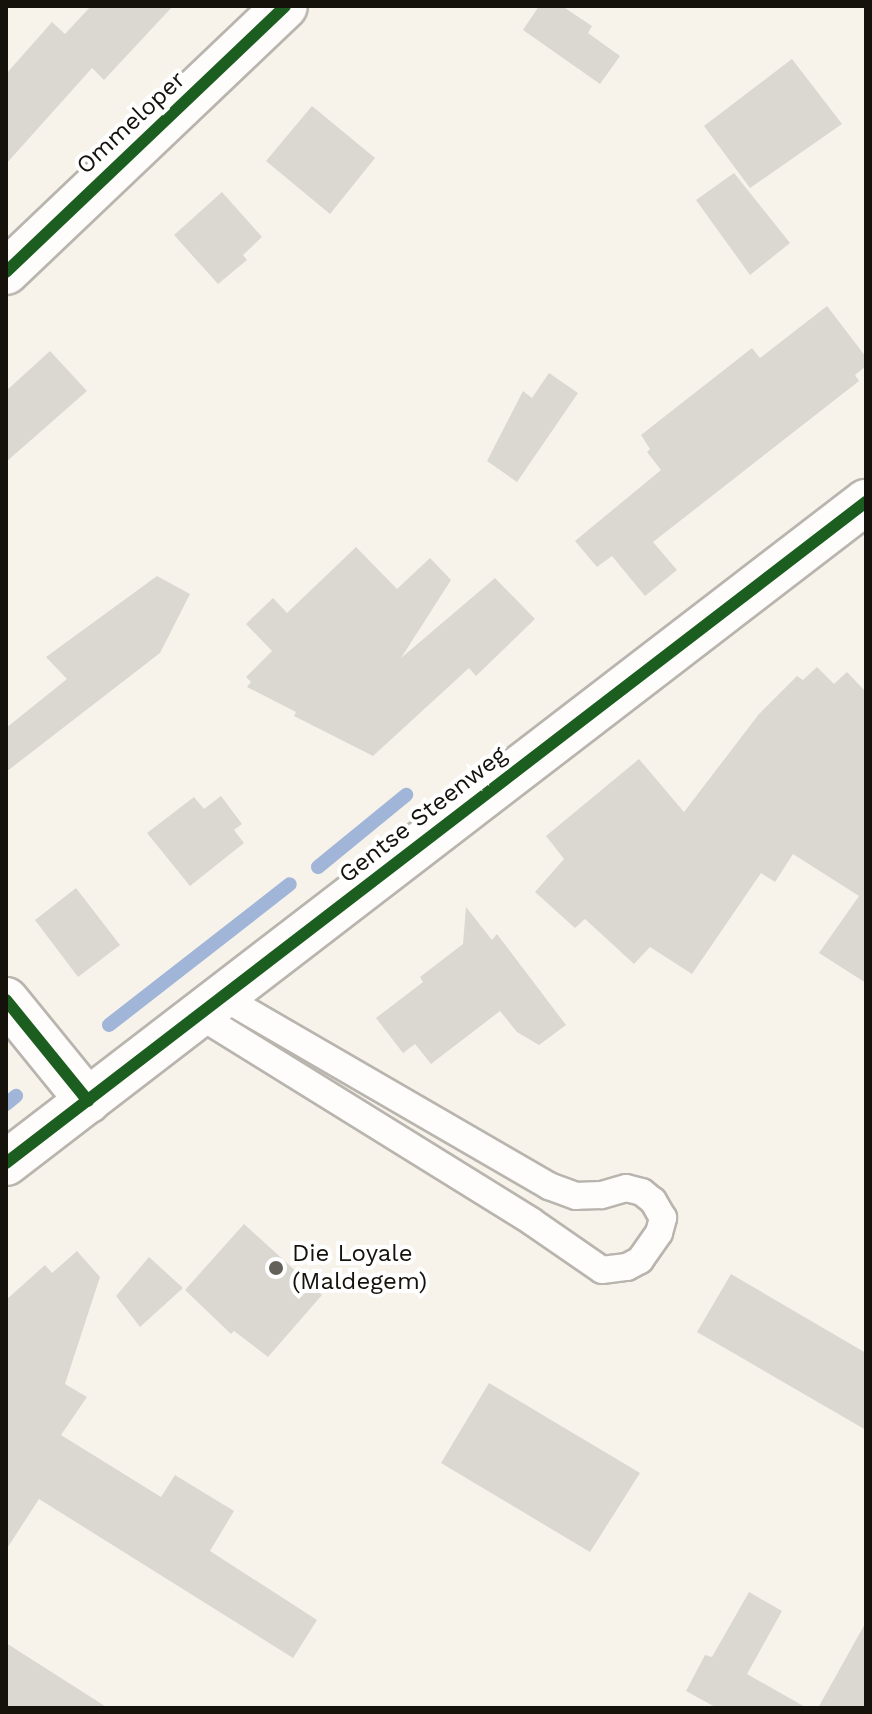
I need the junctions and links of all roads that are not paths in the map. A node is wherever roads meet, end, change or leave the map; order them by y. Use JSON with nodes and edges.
{"nodes":[{"id":1,"x":285,"y":6,"type":"edge"},
{"id":2,"x":6,"y":272,"type":"edge"},
{"id":3,"x":866,"y":502,"type":"edge"},
{"id":4,"x":6,"y":1000,"type":"edge"},
{"id":5,"x":211,"y":1006,"type":"junction"},
{"id":6,"x":88,"y":1101,"type":"junction"},
{"id":7,"x":6,"y":1163,"type":"edge"}],
"edges":[{"from":1,"to":2,"type":"street","name":"Ommeloper"},
{"from":3,"to":5,"type":"street","name":"Gentse Steenweg"},
{"from":4,"to":6,"type":"street"},
{"from":5,"to":5,"type":"lane"},
{"from":5,"to":6,"type":"street","name":"Gentse Steenweg"},
{"from":6,"to":7,"type":"street","name":"Gentse Steenweg"}]}
